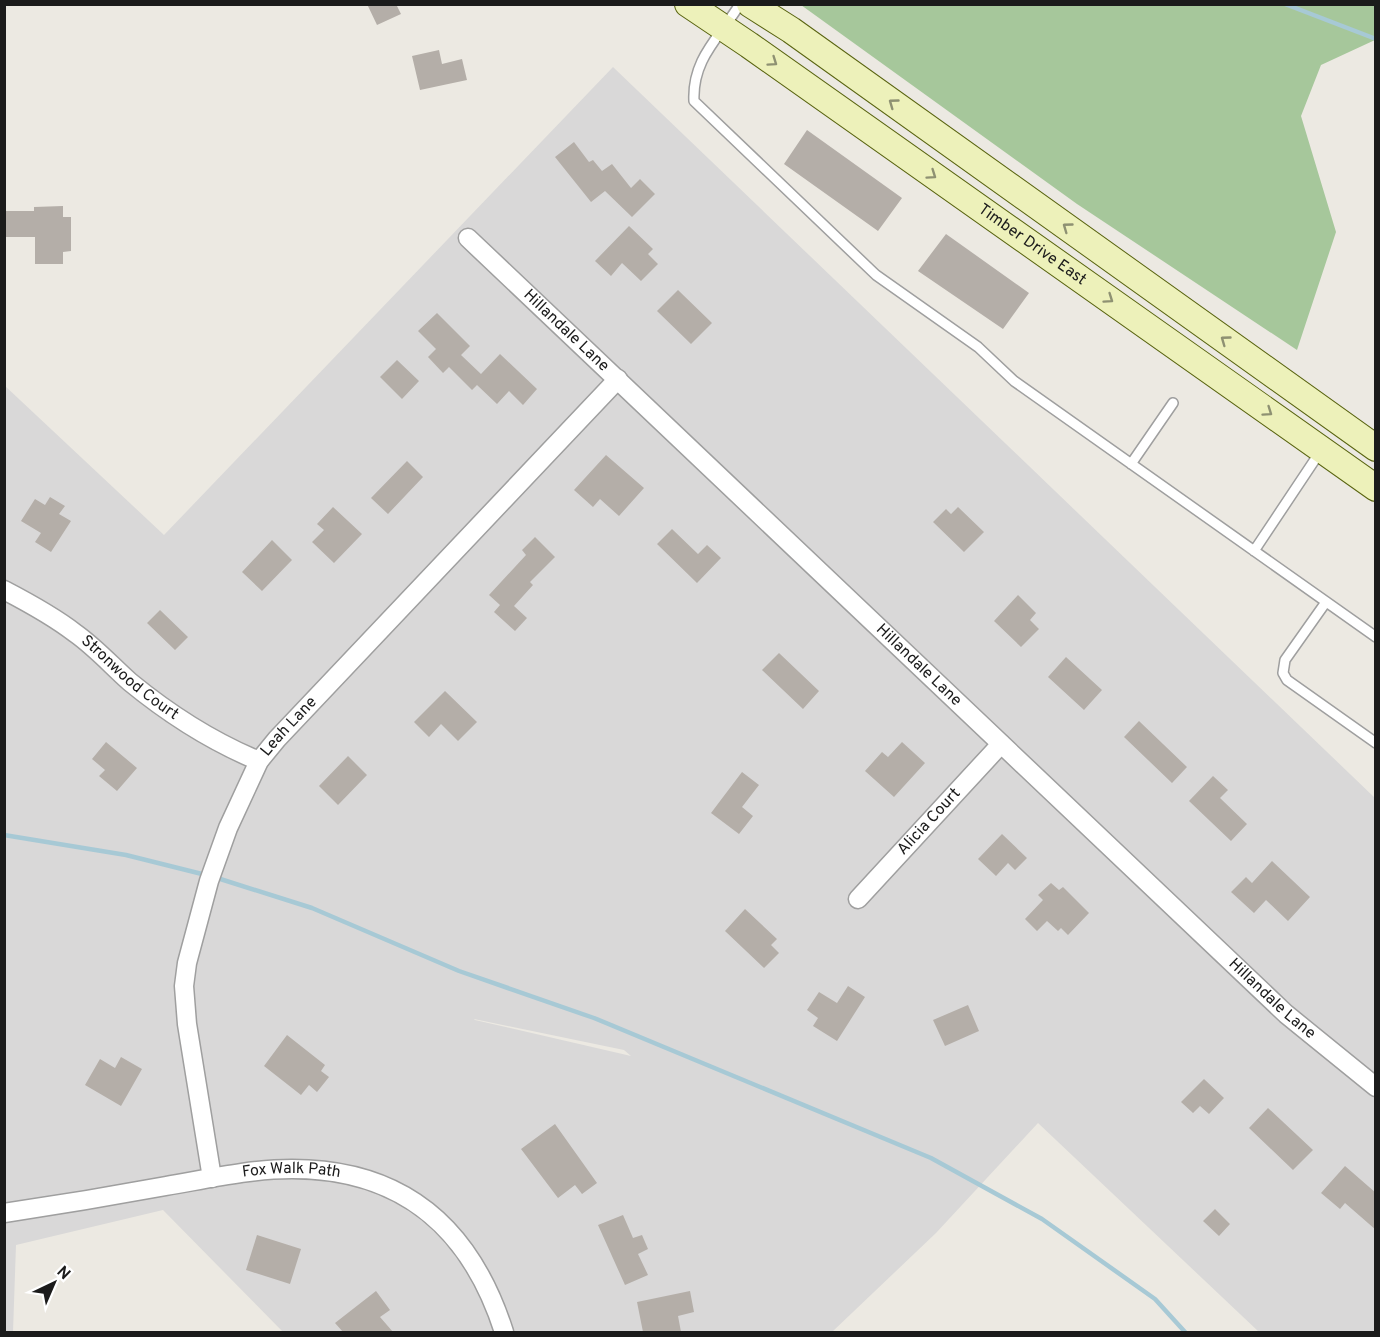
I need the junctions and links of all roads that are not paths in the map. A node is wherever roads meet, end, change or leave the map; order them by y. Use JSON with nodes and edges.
{"nodes":[{"id":1,"x":688,"y":4,"type":"edge"},
{"id":2,"x":740,"y":4,"type":"edge"},
{"id":3,"x":750,"y":4,"type":"edge"},
{"id":4,"x":725,"y":29,"type":"junction"},
{"id":5,"x":468,"y":238,"type":"dead end"},
{"id":6,"x":618,"y":379,"type":"junction"},
{"id":7,"x":1173,"y":403,"type":"dead end"},
{"id":8,"x":1376,"y":448,"type":"edge"},
{"id":9,"x":1322,"y":450,"type":"junction"},
{"id":10,"x":1131,"y":464,"type":"junction"},
{"id":11,"x":1376,"y":488,"type":"edge"},
{"id":12,"x":1254,"y":551,"type":"junction"},
{"id":13,"x":4,"y":590,"type":"edge"},
{"id":14,"x":1326,"y":602,"type":"junction"},
{"id":15,"x":1376,"y":637,"type":"edge"},
{"id":16,"x":1376,"y":743,"type":"edge"},
{"id":17,"x":1001,"y":744,"type":"junction"},
{"id":18,"x":259,"y":761,"type":"junction"},
{"id":19,"x":858,"y":899,"type":"dead end"},
{"id":20,"x":1376,"y":1087,"type":"edge"},
{"id":21,"x":212,"y":1178,"type":"junction"},
{"id":22,"x":4,"y":1213,"type":"edge"},
{"id":23,"x":504,"y":1332,"type":"edge"}],
"edges":[{"from":1,"to":4,"type":"main road","name":"Timber Drive East"},
{"from":2,"to":4,"type":"lane"},
{"from":8,"to":3,"type":"main road","name":"Timber Drive East","one_way":true},
{"from":4,"to":9,"type":"main road","name":"Timber Drive East","one_way":true},
{"from":4,"to":10,"type":"lane"},
{"from":5,"to":6,"type":"street","name":"Hillandale Lane"},
{"from":6,"to":17,"type":"street","name":"Hillandale Lane"},
{"from":6,"to":18,"type":"street","name":"Leah Lane"},
{"from":7,"to":10,"type":"lane"},
{"from":9,"to":11,"type":"main road","name":"Timber Drive East"},
{"from":9,"to":12,"type":"lane"},
{"from":10,"to":12,"type":"lane"},
{"from":12,"to":14,"type":"lane"},
{"from":13,"to":18,"type":"street","name":"Stronwood Court"},
{"from":14,"to":15,"type":"lane"},
{"from":14,"to":16,"type":"lane"},
{"from":17,"to":19,"type":"street","name":"Alicia Court"},
{"from":17,"to":20,"type":"street","name":"Hillandale Lane"},
{"from":18,"to":21,"type":"street","name":"Leah Lane"},
{"from":21,"to":22,"type":"street","name":"Fox Walk Path"},
{"from":21,"to":23,"type":"street","name":"Fox Walk Path"}]}
